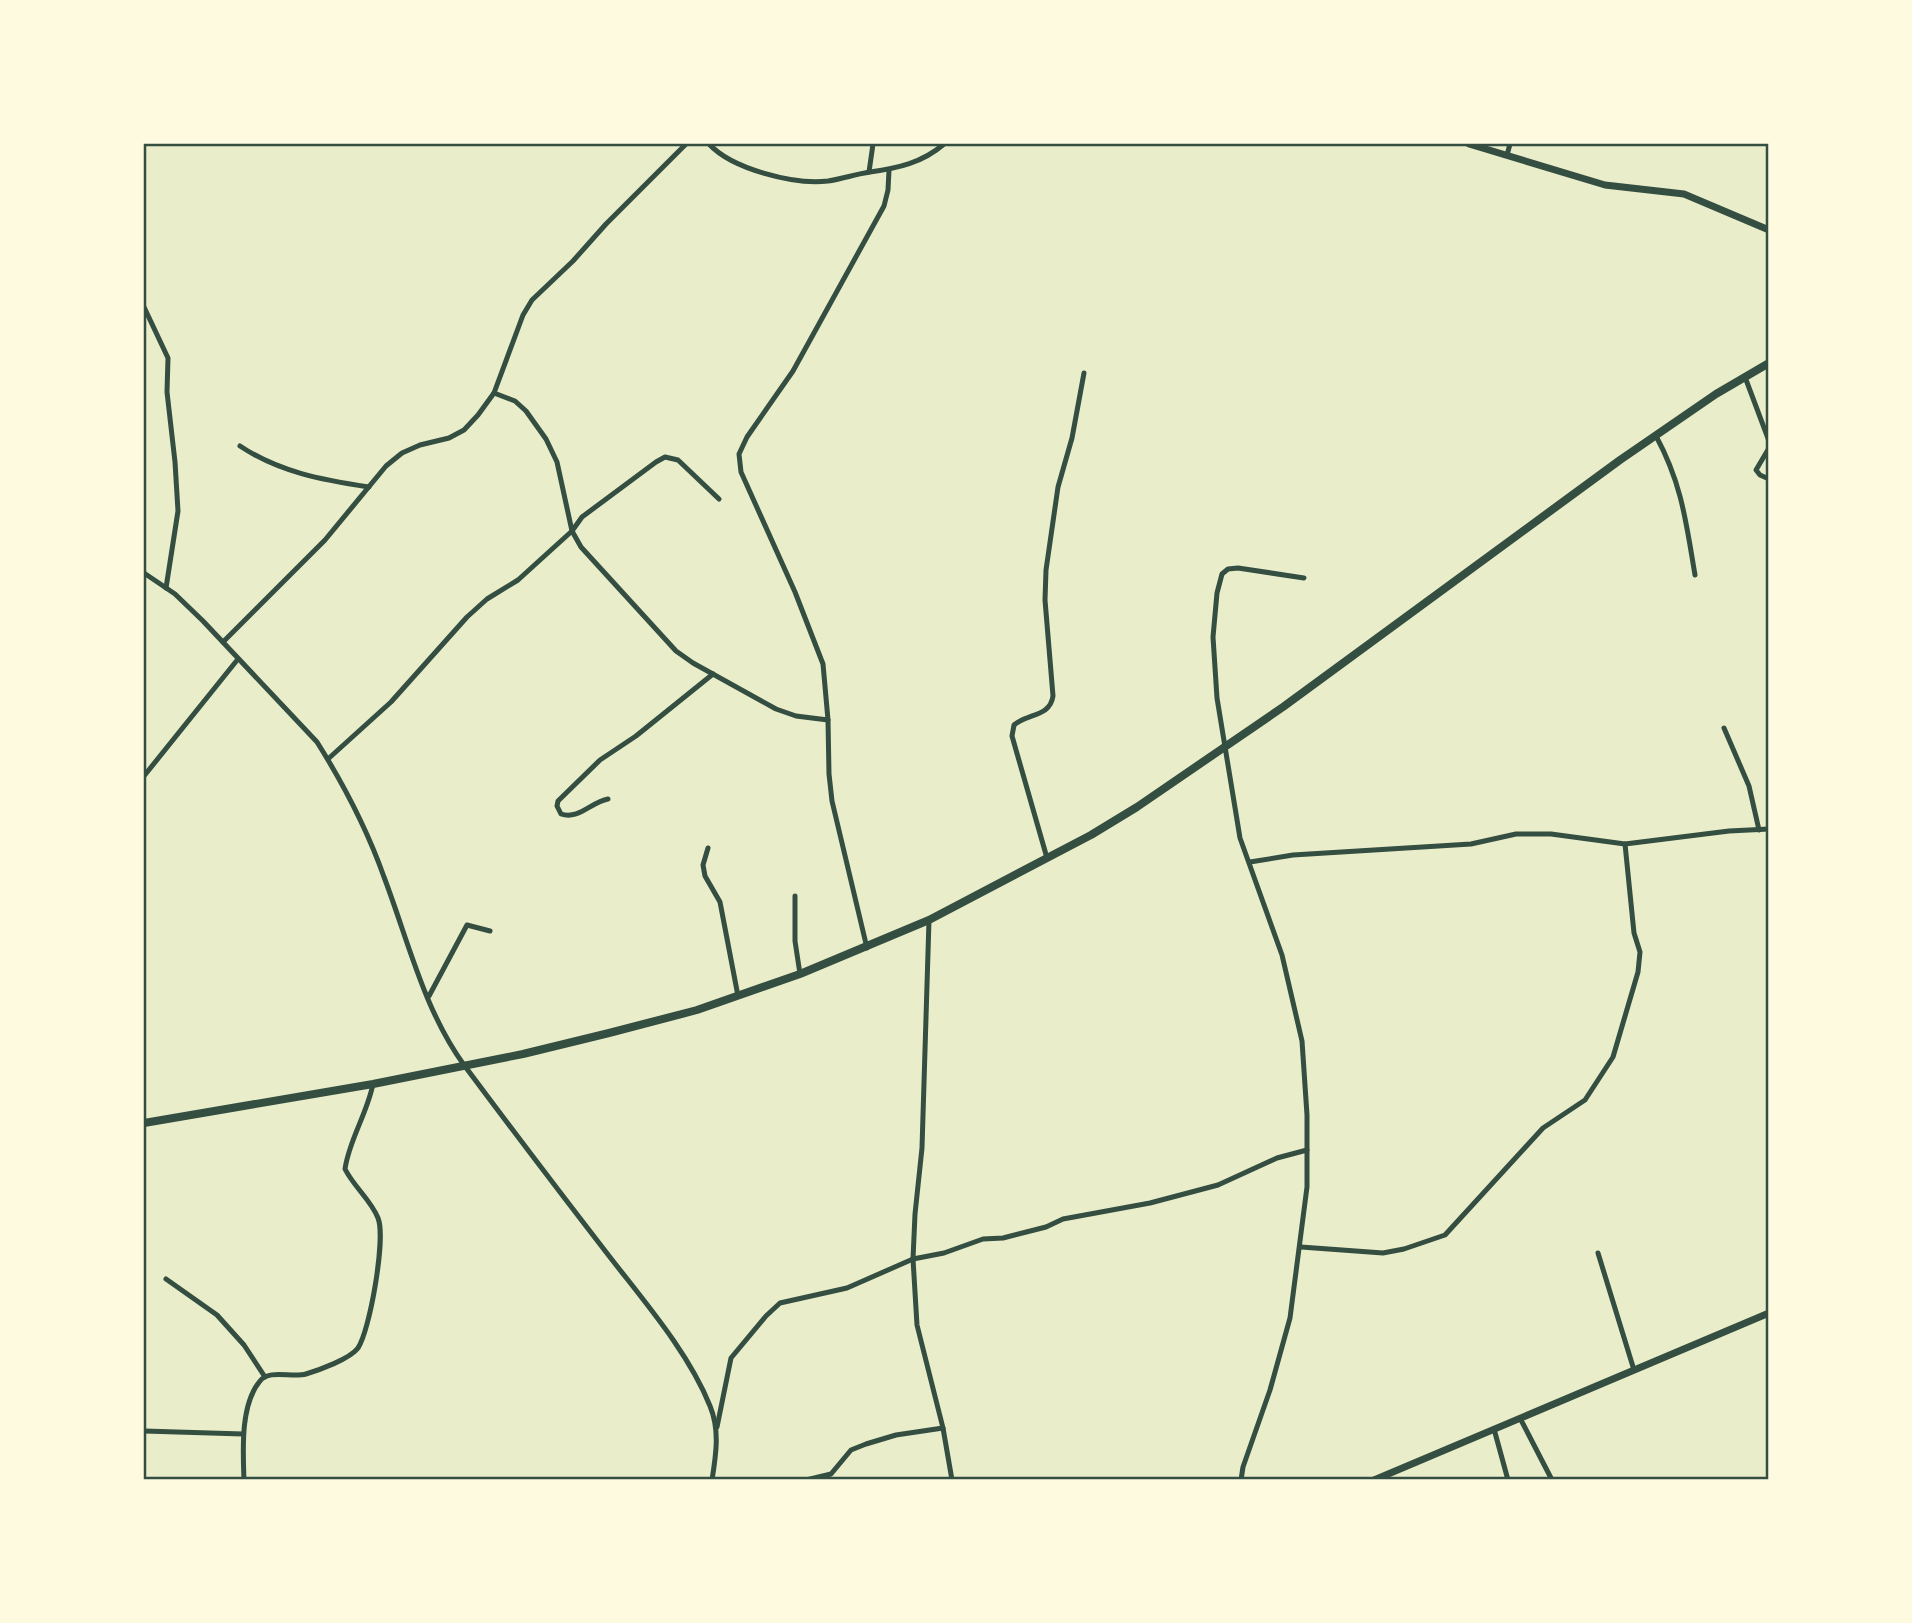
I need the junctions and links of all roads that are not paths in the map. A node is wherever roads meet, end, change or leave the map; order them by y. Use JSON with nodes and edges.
{"nodes":[{"id":1,"x":686,"y":144,"type":"edge"},
{"id":2,"x":709,"y":144,"type":"edge"},
{"id":3,"x":873,"y":144,"type":"edge"},
{"id":4,"x":944,"y":144,"type":"edge"},
{"id":5,"x":1469,"y":144,"type":"edge"},
{"id":6,"x":1510,"y":144,"type":"edge"},
{"id":7,"x":1507,"y":155,"type":"junction"},
{"id":8,"x":889,"y":170,"type":"junction"},
{"id":9,"x":869,"y":172,"type":"junction"},
{"id":10,"x":1769,"y":230,"type":"edge"},
{"id":11,"x":144,"y":307,"type":"edge"},
{"id":12,"x":1769,"y":363,"type":"edge"},
{"id":13,"x":1084,"y":373,"type":"dead end"},
{"id":14,"x":1745,"y":377,"type":"junction"},
{"id":15,"x":494,"y":393,"type":"junction"},
{"id":16,"x":1656,"y":436,"type":"junction"},
{"id":17,"x":1769,"y":441,"type":"edge"},
{"id":18,"x":240,"y":446,"type":"dead end"},
{"id":19,"x":1769,"y":448,"type":"edge"},
{"id":20,"x":1769,"y":479,"type":"edge"},
{"id":21,"x":369,"y":487,"type":"junction"},
{"id":22,"x":719,"y":499,"type":"dead end"},
{"id":23,"x":572,"y":531,"type":"junction"},
{"id":24,"x":144,"y":573,"type":"edge"},
{"id":25,"x":1695,"y":575,"type":"dead end"},
{"id":26,"x":1304,"y":578,"type":"dead end"},
{"id":27,"x":166,"y":588,"type":"junction"},
{"id":28,"x":223,"y":642,"type":"junction"},
{"id":29,"x":238,"y":659,"type":"junction"},
{"id":30,"x":713,"y":674,"type":"junction"},
{"id":31,"x":828,"y":720,"type":"junction"},
{"id":32,"x":1724,"y":728,"type":"dead end"},
{"id":33,"x":1224,"y":748,"type":"junction"},
{"id":34,"x":328,"y":759,"type":"junction"},
{"id":35,"x":144,"y":776,"type":"edge"},
{"id":36,"x":608,"y":799,"type":"dead end"},
{"id":37,"x":1769,"y":829,"type":"edge"},
{"id":38,"x":1759,"y":830,"type":"junction"},
{"id":39,"x":1625,"y":844,"type":"junction"},
{"id":40,"x":708,"y":848,"type":"dead end"},
{"id":41,"x":1047,"y":858,"type":"junction"},
{"id":42,"x":1250,"y":862,"type":"junction"},
{"id":43,"x":795,"y":896,"type":"dead end"},
{"id":44,"x":929,"y":920,"type":"junction"},
{"id":45,"x":490,"y":930,"type":"dead end"},
{"id":46,"x":867,"y":947,"type":"junction"},
{"id":47,"x":800,"y":974,"type":"junction"},
{"id":48,"x":738,"y":996,"type":"junction"},
{"id":49,"x":428,"y":997,"type":"junction"},
{"id":50,"x":464,"y":1065,"type":"junction"},
{"id":51,"x":373,"y":1084,"type":"junction"},
{"id":52,"x":144,"y":1124,"type":"edge"},
{"id":53,"x":1307,"y":1150,"type":"junction"},
{"id":54,"x":1301,"y":1247,"type":"junction"},
{"id":55,"x":1598,"y":1253,"type":"dead end"},
{"id":56,"x":913,"y":1259,"type":"junction"},
{"id":57,"x":166,"y":1279,"type":"dead end"},
{"id":58,"x":1768,"y":1315,"type":"edge"},
{"id":59,"x":1634,"y":1370,"type":"junction"},
{"id":60,"x":265,"y":1377,"type":"junction"},
{"id":61,"x":1520,"y":1418,"type":"junction"},
{"id":62,"x":943,"y":1428,"type":"junction"},
{"id":63,"x":1494,"y":1429,"type":"junction"},
{"id":64,"x":716,"y":1430,"type":"junction"},
{"id":65,"x":144,"y":1431,"type":"edge"},
{"id":66,"x":243,"y":1434,"type":"junction"},
{"id":67,"x":244,"y":1479,"type":"edge"},
{"id":68,"x":712,"y":1479,"type":"edge"},
{"id":69,"x":806,"y":1479,"type":"edge"},
{"id":70,"x":952,"y":1479,"type":"edge"},
{"id":71,"x":1241,"y":1479,"type":"edge"},
{"id":72,"x":1374,"y":1479,"type":"edge"},
{"id":73,"x":1508,"y":1479,"type":"edge"},
{"id":74,"x":1552,"y":1479,"type":"edge"}],
"edges":[{"from":1,"to":15,"type":"street"},
{"from":2,"to":9,"type":"street"},
{"from":3,"to":9,"type":"street"},
{"from":4,"to":8,"type":"street"},
{"from":5,"to":7,"type":"main road"},
{"from":6,"to":7,"type":"street"},
{"from":7,"to":10,"type":"main road"},
{"from":8,"to":9,"type":"street"},
{"from":8,"to":31,"type":"street"},
{"from":11,"to":27,"type":"street"},
{"from":12,"to":14,"type":"main road"},
{"from":13,"to":41,"type":"street"},
{"from":14,"to":16,"type":"main road"},
{"from":14,"to":17,"type":"street"},
{"from":15,"to":21,"type":"street"},
{"from":15,"to":23,"type":"street"},
{"from":16,"to":25,"type":"street"},
{"from":16,"to":33,"type":"main road"},
{"from":18,"to":21,"type":"street"},
{"from":19,"to":20,"type":"street"},
{"from":21,"to":28,"type":"street"},
{"from":22,"to":23,"type":"street"},
{"from":23,"to":30,"type":"street"},
{"from":23,"to":34,"type":"street"},
{"from":24,"to":27,"type":"street"},
{"from":26,"to":33,"type":"street"},
{"from":27,"to":28,"type":"street"},
{"from":28,"to":29,"type":"street"},
{"from":29,"to":34,"type":"street"},
{"from":29,"to":35,"type":"street"},
{"from":30,"to":31,"type":"street"},
{"from":30,"to":36,"type":"street"},
{"from":31,"to":46,"type":"street"},
{"from":32,"to":38,"type":"street"},
{"from":33,"to":41,"type":"main road"},
{"from":33,"to":42,"type":"street"},
{"from":34,"to":49,"type":"street"},
{"from":37,"to":38,"type":"street"},
{"from":38,"to":39,"type":"street"},
{"from":39,"to":42,"type":"street"},
{"from":39,"to":54,"type":"street"},
{"from":40,"to":48,"type":"street"},
{"from":41,"to":44,"type":"main road"},
{"from":42,"to":53,"type":"street"},
{"from":43,"to":47,"type":"street"},
{"from":44,"to":46,"type":"main road"},
{"from":44,"to":56,"type":"street"},
{"from":45,"to":49,"type":"street"},
{"from":46,"to":47,"type":"main road"},
{"from":47,"to":48,"type":"main road"},
{"from":48,"to":50,"type":"main road"},
{"from":49,"to":50,"type":"street"},
{"from":50,"to":51,"type":"main road"},
{"from":50,"to":64,"type":"street"},
{"from":51,"to":52,"type":"main road"},
{"from":51,"to":60,"type":"street"},
{"from":53,"to":54,"type":"street"},
{"from":53,"to":56,"type":"street"},
{"from":54,"to":71,"type":"street"},
{"from":55,"to":59,"type":"street"},
{"from":56,"to":62,"type":"street"},
{"from":56,"to":64,"type":"street"},
{"from":57,"to":60,"type":"street"},
{"from":58,"to":59,"type":"main road"},
{"from":59,"to":61,"type":"main road"},
{"from":60,"to":66,"type":"street"},
{"from":61,"to":63,"type":"main road"},
{"from":61,"to":74,"type":"street"},
{"from":62,"to":69,"type":"street"},
{"from":62,"to":70,"type":"street"},
{"from":63,"to":72,"type":"main road"},
{"from":63,"to":73,"type":"street"},
{"from":64,"to":68,"type":"street"},
{"from":65,"to":66,"type":"street"},
{"from":66,"to":67,"type":"street"}]}
